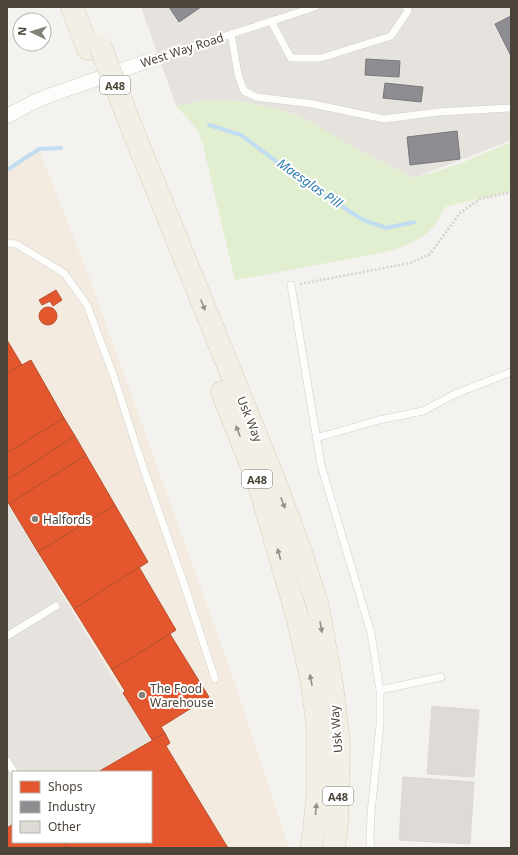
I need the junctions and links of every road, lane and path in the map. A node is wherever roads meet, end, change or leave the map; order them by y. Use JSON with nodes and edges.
{"nodes":[{"id":1,"x":72,"y":7,"type":"edge"},
{"id":2,"x":85,"y":7,"type":"edge"},
{"id":3,"x":314,"y":7,"type":"edge"},
{"id":4,"x":406,"y":7,"type":"edge"},
{"id":5,"x":271,"y":21,"type":"junction"},
{"id":6,"x":231,"y":34,"type":"junction"},
{"id":7,"x":94,"y":47,"type":"junction"},
{"id":8,"x":142,"y":63,"type":"joint"},
{"id":9,"x":511,"y":108,"type":"edge"},
{"id":10,"x":7,"y":116,"type":"edge"},
{"id":11,"x":125,"y":127,"type":"junction"},
{"id":12,"x":511,"y":192,"type":"edge"},
{"id":13,"x":7,"y":243,"type":"edge"},
{"id":14,"x":291,"y":285,"type":"joint"},
{"id":15,"x":511,"y":372,"type":"edge"},
{"id":16,"x":316,"y":438,"type":"junction"},
{"id":17,"x":56,"y":606,"type":"dead end"},
{"id":18,"x":7,"y":636,"type":"edge"},
{"id":19,"x":441,"y":677,"type":"dead end"},
{"id":20,"x":215,"y":679,"type":"dead end"},
{"id":21,"x":380,"y":690,"type":"junction"},
{"id":22,"x":7,"y":761,"type":"edge"},
{"id":23,"x":13,"y":771,"type":"edge"},
{"id":24,"x":311,"y":848,"type":"edge"},
{"id":25,"x":334,"y":848,"type":"edge"},
{"id":26,"x":371,"y":848,"type":"edge"}],
"edges":[{"from":1,"to":7,"type":"main road","name":"Usk Way","number":"A48"},
{"from":2,"to":7,"type":"main road","name":"Usk Way","number":"A48"},
{"from":3,"to":5,"type":"lane","name":"West Way Road"},
{"from":4,"to":5,"type":"lane"},
{"from":5,"to":6,"type":"lane","name":"West Way Road"},
{"from":6,"to":8,"type":"lane","name":"West Way Road"},
{"from":6,"to":9,"type":"lane"},
{"from":7,"to":11,"type":"main road","name":"Usk Way","number":"A48","bridge":true},
{"from":8,"to":10,"type":"street","name":"West Way Road"},
{"from":24,"to":11,"type":"main road","name":"Usk Way","number":"A48","one_way":true},
{"from":11,"to":25,"type":"main road","name":"Usk Way","number":"A48","one_way":true},
{"from":12,"to":14,"type":"path"},
{"from":13,"to":20,"type":"lane"},
{"from":14,"to":16,"type":"lane"},
{"from":15,"to":16,"type":"lane"},
{"from":16,"to":21,"type":"lane"},
{"from":17,"to":18,"type":"lane"},
{"from":19,"to":21,"type":"lane"},
{"from":21,"to":26,"type":"lane"},
{"from":22,"to":23,"type":"lane"}]}
